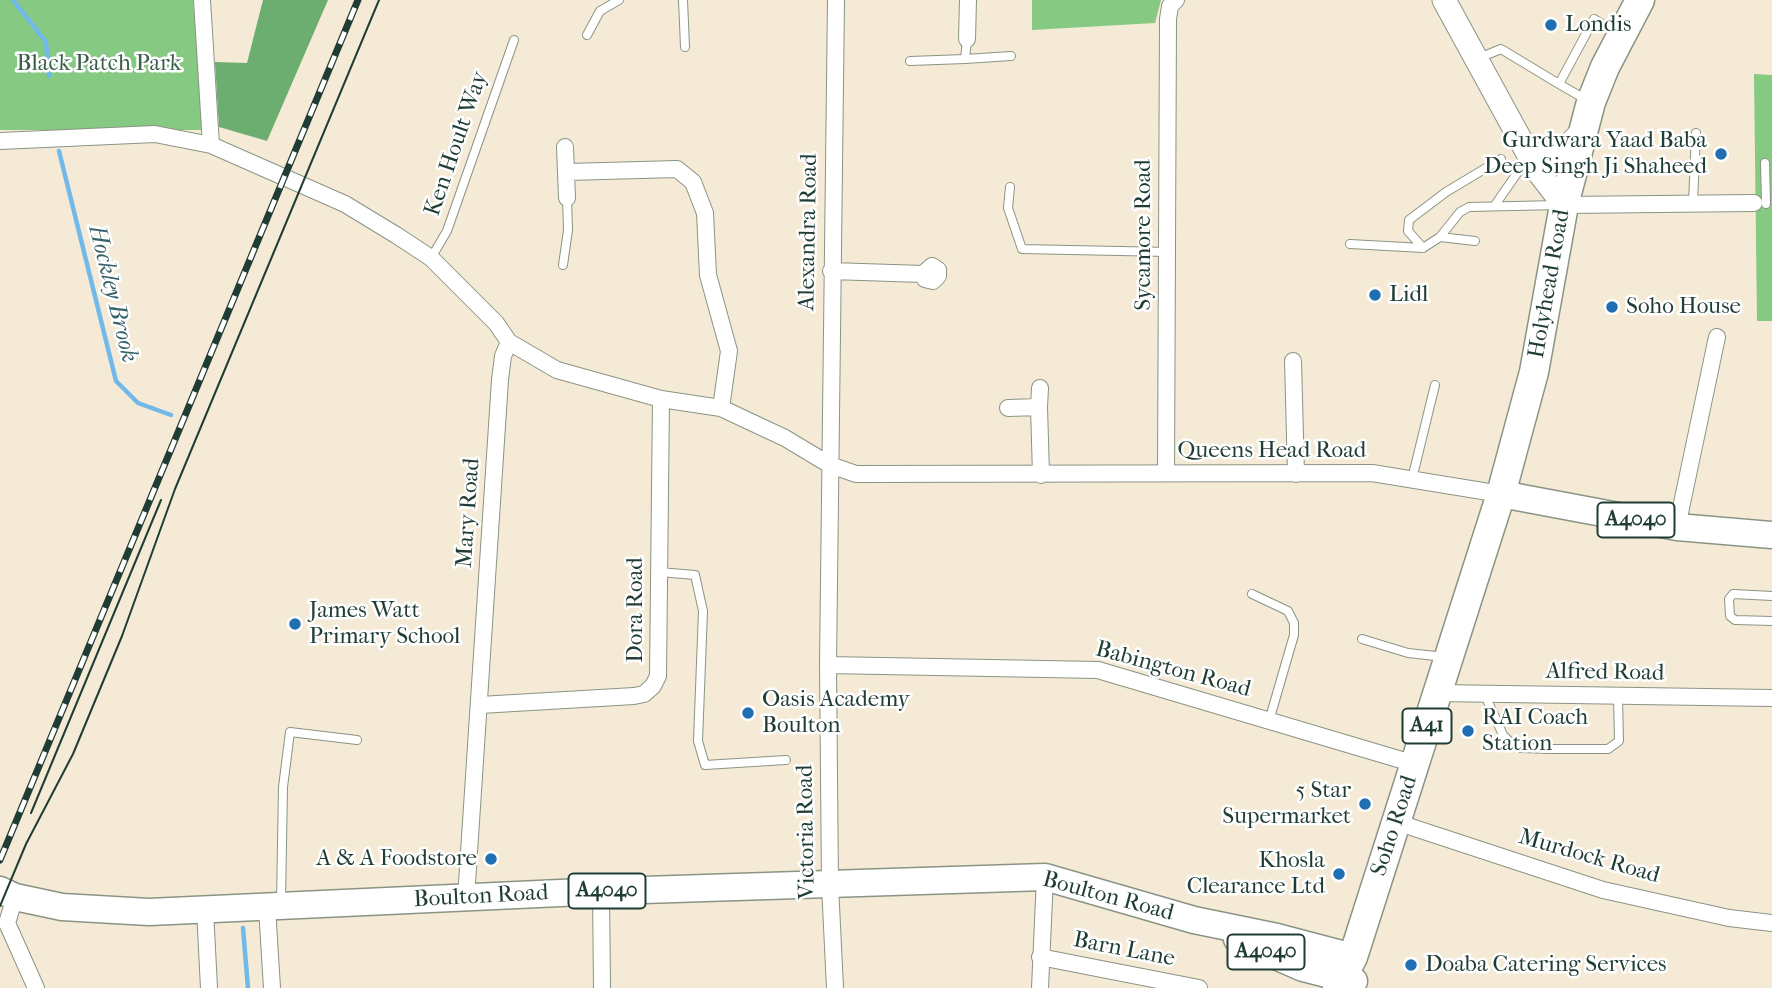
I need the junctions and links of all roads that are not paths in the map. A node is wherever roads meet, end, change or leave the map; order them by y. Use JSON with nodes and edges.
{"nodes":[{"id":1,"x":202,"y":0,"type":"edge"},
{"id":2,"x":619,"y":0,"type":"edge"},
{"id":3,"x":683,"y":0,"type":"edge"},
{"id":4,"x":836,"y":0,"type":"edge"},
{"id":5,"x":968,"y":0,"type":"edge"},
{"id":6,"x":1176,"y":0,"type":"edge"},
{"id":7,"x":1444,"y":0,"type":"edge"},
{"id":8,"x":1640,"y":0,"type":"edge"},
{"id":9,"x":587,"y":34,"type":"dead end"},
{"id":10,"x":1622,"y":35,"type":"junction"},
{"id":11,"x":967,"y":38,"type":"joint"},
{"id":12,"x":514,"y":40,"type":"dead end"},
{"id":13,"x":685,"y":47,"type":"dead end"},
{"id":14,"x":1011,"y":56,"type":"dead end"},
{"id":15,"x":965,"y":59,"type":"junction"},
{"id":16,"x":1476,"y":59,"type":"junction"},
{"id":17,"x":910,"y":61,"type":"dead end"},
{"id":18,"x":1559,"y":84,"type":"junction"},
{"id":19,"x":1591,"y":102,"type":"junction"},
{"id":20,"x":1582,"y":132,"type":"junction"},
{"id":21,"x":1696,"y":133,"type":"dead end"},
{"id":22,"x":0,"y":141,"type":"edge"},
{"id":23,"x":211,"y":145,"type":"junction"},
{"id":24,"x":565,"y":147,"type":"dead end"},
{"id":25,"x":1529,"y":156,"type":"junction"},
{"id":26,"x":1502,"y":159,"type":"dead end"},
{"id":27,"x":1765,"y":163,"type":"dead end"},
{"id":28,"x":567,"y":172,"type":"junction"},
{"id":29,"x":1010,"y":187,"type":"dead end"},
{"id":30,"x":567,"y":198,"type":"joint"},
{"id":31,"x":1693,"y":203,"type":"junction"},
{"id":32,"x":1764,"y":204,"type":"edge"},
{"id":33,"x":1495,"y":205,"type":"junction"},
{"id":34,"x":1564,"y":205,"type":"junction"},
{"id":35,"x":1440,"y":237,"type":"junction"},
{"id":36,"x":1475,"y":241,"type":"dead end"},
{"id":37,"x":1350,"y":244,"type":"dead end"},
{"id":38,"x":1423,"y":248,"type":"junction"},
{"id":39,"x":1169,"y":253,"type":"junction"},
{"id":40,"x":431,"y":258,"type":"junction"},
{"id":41,"x":563,"y":265,"type":"dead end"},
{"id":42,"x":831,"y":271,"type":"junction"},
{"id":43,"x":923,"y":274,"type":"dead end"},
{"id":44,"x":1717,"y":337,"type":"dead end"},
{"id":45,"x":509,"y":342,"type":"junction"},
{"id":46,"x":1293,"y":361,"type":"dead end"},
{"id":47,"x":1434,"y":385,"type":"dead end"},
{"id":48,"x":1040,"y":388,"type":"dead end"},
{"id":49,"x":661,"y":399,"type":"junction"},
{"id":50,"x":1039,"y":407,"type":"junction"},
{"id":51,"x":721,"y":408,"type":"junction"},
{"id":52,"x":1008,"y":408,"type":"dead end"},
{"id":53,"x":830,"y":465,"type":"junction"},
{"id":54,"x":1166,"y":473,"type":"junction"},
{"id":55,"x":1296,"y":474,"type":"junction"},
{"id":56,"x":1041,"y":475,"type":"junction"},
{"id":57,"x":1412,"y":479,"type":"junction"},
{"id":58,"x":1502,"y":494,"type":"junction"},
{"id":59,"x":1677,"y":527,"type":"junction"},
{"id":60,"x":1772,"y":535,"type":"edge"},
{"id":61,"x":659,"y":572,"type":"junction"},
{"id":62,"x":1252,"y":594,"type":"dead end"},
{"id":63,"x":1772,"y":596,"type":"edge"},
{"id":64,"x":1772,"y":621,"type":"edge"},
{"id":65,"x":1362,"y":639,"type":"dead end"},
{"id":66,"x":1448,"y":657,"type":"junction"},
{"id":67,"x":828,"y":665,"type":"junction"},
{"id":68,"x":1437,"y":693,"type":"junction"},
{"id":69,"x":1484,"y":693,"type":"junction"},
{"id":70,"x":1618,"y":697,"type":"junction"},
{"id":71,"x":1772,"y":698,"type":"edge"},
{"id":72,"x":480,"y":705,"type":"junction"},
{"id":73,"x":1269,"y":721,"type":"junction"},
{"id":74,"x":358,"y":740,"type":"dead end"},
{"id":75,"x":786,"y":761,"type":"dead end"},
{"id":76,"x":1415,"y":764,"type":"junction"},
{"id":77,"x":1396,"y":822,"type":"junction"},
{"id":78,"x":1045,"y":877,"type":"junction"},
{"id":79,"x":830,"y":885,"type":"junction"},
{"id":80,"x":601,"y":891,"type":"junction"},
{"id":81,"x":7,"y":894,"type":"edge"},
{"id":82,"x":466,"y":898,"type":"junction"},
{"id":83,"x":274,"y":907,"type":"junction"},
{"id":84,"x":205,"y":910,"type":"junction"},
{"id":85,"x":1772,"y":923,"type":"edge"},
{"id":86,"x":1040,"y":957,"type":"junction"},
{"id":87,"x":1347,"y":979,"type":"edge"},
{"id":88,"x":36,"y":988,"type":"edge"},
{"id":89,"x":209,"y":988,"type":"edge"},
{"id":90,"x":272,"y":988,"type":"edge"},
{"id":91,"x":602,"y":988,"type":"edge"},
{"id":92,"x":835,"y":988,"type":"edge"},
{"id":93,"x":1040,"y":988,"type":"edge"},
{"id":94,"x":1199,"y":988,"type":"edge"}],
"edges":[{"from":1,"to":23,"type":"street"},
{"from":2,"to":9,"type":"lane"},
{"from":3,"to":13,"type":"lane"},
{"from":4,"to":42,"type":"street","name":"Alexandra Road"},
{"from":5,"to":11,"type":"street"},
{"from":6,"to":39,"type":"street","name":"Sycamore Road"},
{"from":7,"to":16,"type":"main road"},
{"from":8,"to":10,"type":"highway","name":"Holyhead Road","number":"A41"},
{"from":10,"to":18,"type":"lane"},
{"from":10,"to":19,"type":"highway","name":"Holyhead Road","number":"A41"},
{"from":11,"to":15,"type":"lane"},
{"from":12,"to":40,"type":"lane","name":"Ken Hoult Way"},
{"from":14,"to":15,"type":"lane"},
{"from":15,"to":17,"type":"lane"},
{"from":16,"to":18,"type":"lane"},
{"from":16,"to":25,"type":"main road"},
{"from":18,"to":19,"type":"lane"},
{"from":19,"to":20,"type":"highway","name":"Holyhead Road","number":"A41"},
{"from":20,"to":25,"type":"main road"},
{"from":20,"to":34,"type":"highway","name":"Holyhead Road","number":"A41"},
{"from":21,"to":31,"type":"lane"},
{"from":22,"to":23,"type":"street","name":"Queens Head Road"},
{"from":23,"to":40,"type":"street","name":"Queens Head Road"},
{"from":24,"to":28,"type":"street"},
{"from":25,"to":33,"type":"lane"},
{"from":25,"to":34,"type":"main road"},
{"from":26,"to":38,"type":"lane"},
{"from":27,"to":32,"type":"lane"},
{"from":28,"to":30,"type":"street"},
{"from":28,"to":51,"type":"street"},
{"from":29,"to":39,"type":"lane"},
{"from":30,"to":41,"type":"lane"},
{"from":31,"to":32,"type":"street"},
{"from":31,"to":34,"type":"street"},
{"from":33,"to":34,"type":"lane"},
{"from":33,"to":35,"type":"lane"},
{"from":34,"to":58,"type":"highway","name":"Holyhead Road","number":"A41"},
{"from":35,"to":36,"type":"lane"},
{"from":35,"to":38,"type":"lane"},
{"from":37,"to":38,"type":"lane"},
{"from":39,"to":54,"type":"street","name":"Sycamore Road"},
{"from":40,"to":45,"type":"street","name":"Queens Head Road"},
{"from":42,"to":43,"type":"street"},
{"from":42,"to":53,"type":"street","name":"Alexandra Road"},
{"from":44,"to":59,"type":"street"},
{"from":45,"to":49,"type":"street","name":"Queens Head Road"},
{"from":45,"to":72,"type":"street","name":"Mary Road"},
{"from":46,"to":55,"type":"street"},
{"from":47,"to":57,"type":"lane"},
{"from":48,"to":50,"type":"street"},
{"from":49,"to":51,"type":"street","name":"Queens Head Road"},
{"from":49,"to":61,"type":"street","name":"Dora Road"},
{"from":50,"to":52,"type":"street"},
{"from":50,"to":56,"type":"street"},
{"from":51,"to":53,"type":"street","name":"Queens Head Road"},
{"from":53,"to":56,"type":"street","name":"Queens Head Road"},
{"from":53,"to":67,"type":"street","name":"Victoria Road"},
{"from":54,"to":55,"type":"street","name":"Queens Head Road"},
{"from":54,"to":56,"type":"street","name":"Queens Head Road"},
{"from":55,"to":57,"type":"street","name":"Queens Head Road"},
{"from":57,"to":58,"type":"street","name":"Queens Head Road"},
{"from":58,"to":59,"type":"main road","number":"A4040"},
{"from":58,"to":66,"type":"highway","name":"Soho Road","number":"A41"},
{"from":59,"to":60,"type":"main road","number":"A4040"},
{"from":61,"to":72,"type":"street","name":"Dora Road"},
{"from":61,"to":75,"type":"lane"},
{"from":62,"to":73,"type":"lane"},
{"from":63,"to":64,"type":"lane"},
{"from":65,"to":66,"type":"lane"},
{"from":66,"to":68,"type":"highway","name":"Soho Road","number":"A41"},
{"from":67,"to":73,"type":"street","name":"Babington Road"},
{"from":67,"to":79,"type":"street","name":"Victoria Road"},
{"from":68,"to":69,"type":"street","name":"Alfred Road"},
{"from":68,"to":76,"type":"highway","name":"Soho Road","number":"A41"},
{"from":69,"to":70,"type":"street","name":"Alfred Road"},
{"from":69,"to":70,"type":"lane"},
{"from":70,"to":71,"type":"street","name":"Alfred Road"},
{"from":72,"to":82,"type":"street","name":"Mary Road"},
{"from":73,"to":76,"type":"street","name":"Babington Road"},
{"from":74,"to":83,"type":"lane"},
{"from":76,"to":77,"type":"highway","name":"Soho Road","number":"A41"},
{"from":77,"to":85,"type":"street","name":"Murdock Road"},
{"from":77,"to":87,"type":"highway","name":"Soho Road","number":"A41"},
{"from":78,"to":79,"type":"main road","name":"Boulton Road","number":"A4040"},
{"from":78,"to":86,"type":"street"},
{"from":78,"to":87,"type":"main road","name":"Boulton Road","number":"A4040"},
{"from":79,"to":80,"type":"main road","name":"Boulton Road","number":"A4040"},
{"from":79,"to":92,"type":"street","name":"Victoria Road"},
{"from":80,"to":82,"type":"main road","name":"Boulton Road","number":"A4040"},
{"from":80,"to":91,"type":"street"},
{"from":81,"to":84,"type":"main road","name":"Boulton Road","number":"A4040"},
{"from":81,"to":88,"type":"street"},
{"from":82,"to":83,"type":"main road","name":"Boulton Road","number":"A4040"},
{"from":83,"to":84,"type":"main road","name":"Boulton Road","number":"A4040"},
{"from":83,"to":90,"type":"street"},
{"from":84,"to":89,"type":"street"},
{"from":86,"to":93,"type":"street"},
{"from":86,"to":94,"type":"street","name":"Barn Lane"}]}
